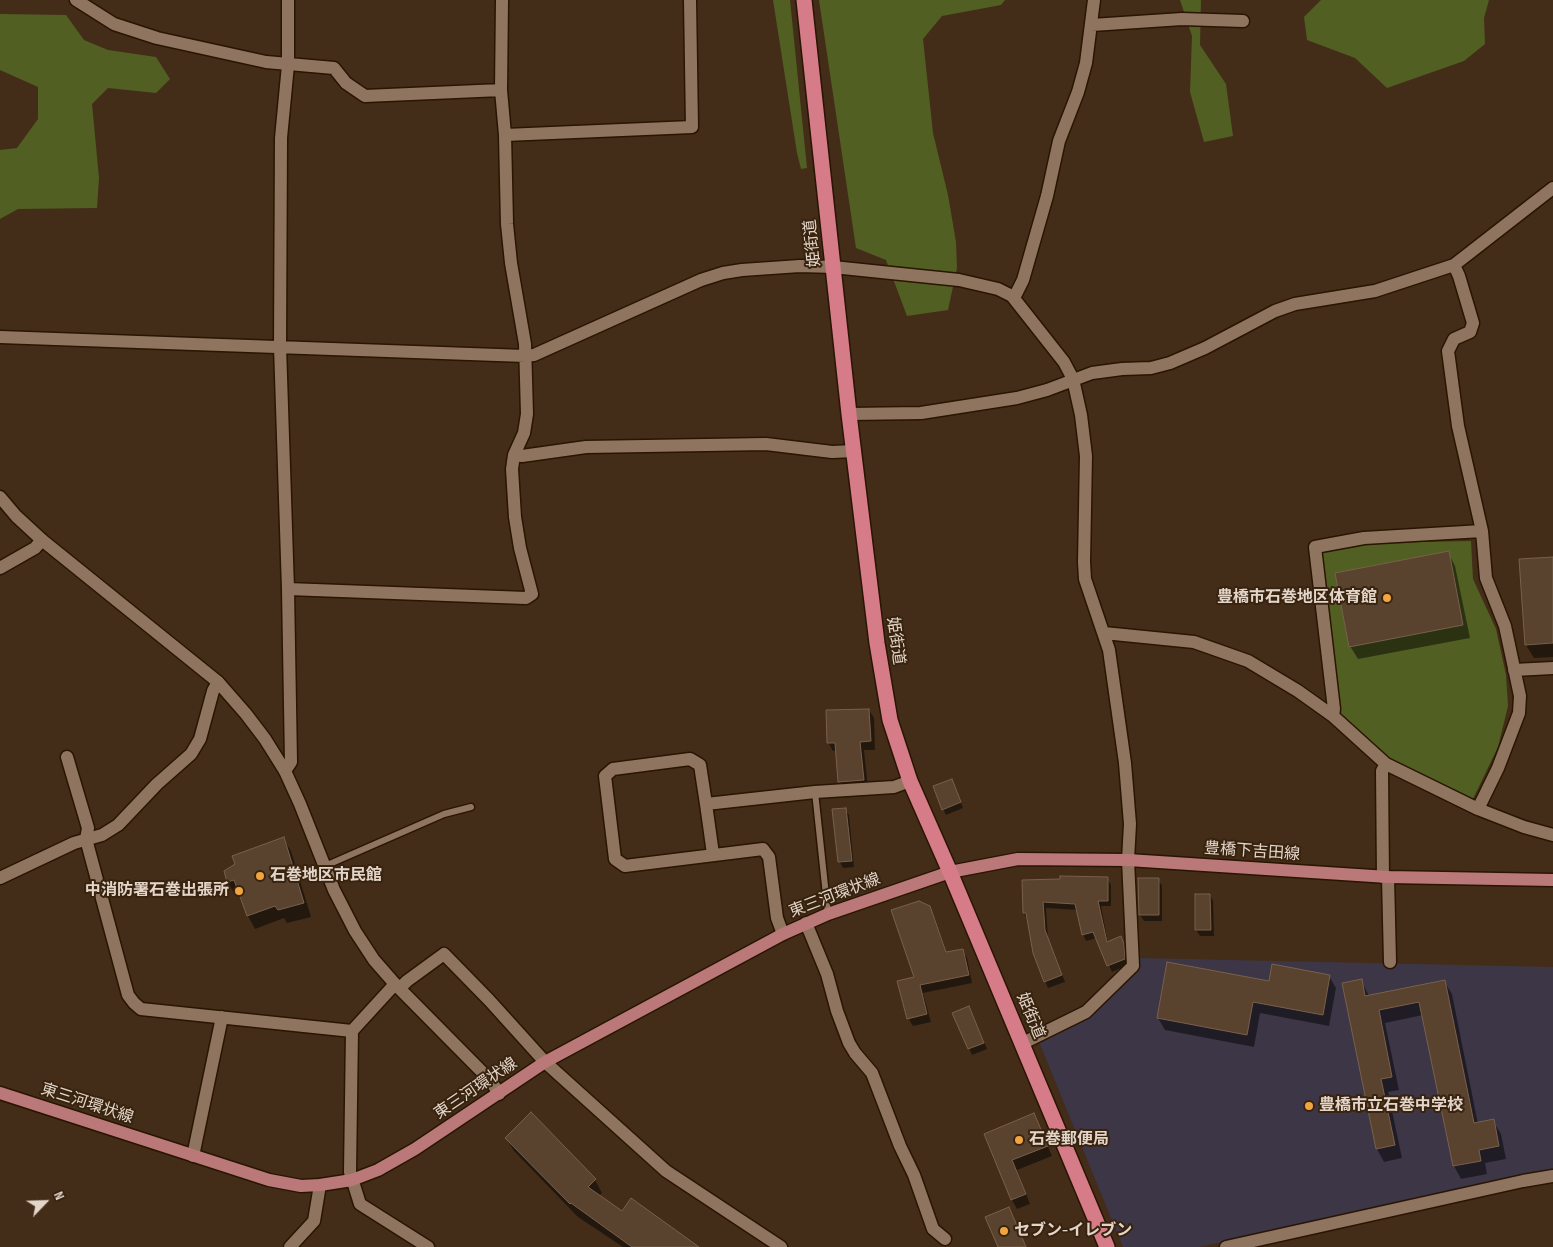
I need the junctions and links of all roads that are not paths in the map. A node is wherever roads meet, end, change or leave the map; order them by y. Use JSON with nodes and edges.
{"nodes":[{"id":1,"x":76,"y":0,"type":"edge"},
{"id":2,"x":288,"y":0,"type":"edge"},
{"id":3,"x":502,"y":0,"type":"edge"},
{"id":4,"x":690,"y":0,"type":"edge"},
{"id":5,"x":804,"y":0,"type":"edge"},
{"id":6,"x":1094,"y":0,"type":"edge"},
{"id":7,"x":1242,"y":20,"type":"dead end"},
{"id":8,"x":1092,"y":24,"type":"junction"},
{"id":9,"x":288,"y":65,"type":"junction"},
{"id":10,"x":501,"y":90,"type":"junction"},
{"id":11,"x":505,"y":135,"type":"junction"},
{"id":12,"x":1553,"y":188,"type":"edge"},
{"id":13,"x":1454,"y":265,"type":"junction"},
{"id":14,"x":833,"y":267,"type":"junction"},
{"id":15,"x":1012,"y":296,"type":"junction"},
{"id":16,"x":0,"y":337,"type":"edge"},
{"id":17,"x":280,"y":346,"type":"junction"},
{"id":18,"x":525,"y":356,"type":"junction"},
{"id":19,"x":1073,"y":379,"type":"junction"},
{"id":20,"x":849,"y":414,"type":"junction"},
{"id":21,"x":854,"y":451,"type":"junction"},
{"id":22,"x":514,"y":455,"type":"junction"},
{"id":23,"x":0,"y":497,"type":"edge"},
{"id":24,"x":1482,"y":531,"type":"junction"},
{"id":25,"x":42,"y":540,"type":"junction"},
{"id":26,"x":0,"y":568,"type":"edge"},
{"id":27,"x":288,"y":589,"type":"junction"},
{"id":28,"x":1104,"y":633,"type":"junction"},
{"id":29,"x":1553,"y":668,"type":"edge"},
{"id":30,"x":1514,"y":670,"type":"junction"},
{"id":31,"x":218,"y":682,"type":"junction"},
{"id":32,"x":1332,"y":716,"type":"junction"},
{"id":33,"x":67,"y":757,"type":"dead end"},
{"id":34,"x":1386,"y":764,"type":"junction"},
{"id":35,"x":285,"y":771,"type":"junction"},
{"id":36,"x":910,"y":781,"type":"junction"},
{"id":37,"x":815,"y":792,"type":"junction"},
{"id":38,"x":706,"y":804,"type":"junction"},
{"id":39,"x":471,"y":806,"type":"dead end"},
{"id":40,"x":1478,"y":809,"type":"junction"},
{"id":41,"x":1553,"y":835,"type":"edge"},
{"id":42,"x":86,"y":839,"type":"junction"},
{"id":43,"x":713,"y":854,"type":"junction"},
{"id":44,"x":1128,"y":860,"type":"junction"},
{"id":45,"x":325,"y":866,"type":"junction"},
{"id":46,"x":950,"y":872,"type":"junction"},
{"id":47,"x":1385,"y":877,"type":"junction"},
{"id":48,"x":0,"y":878,"type":"edge"},
{"id":49,"x":1553,"y":880,"type":"edge"},
{"id":50,"x":828,"y":914,"type":"junction"},
{"id":51,"x":806,"y":923,"type":"junction"},
{"id":52,"x":784,"y":934,"type":"junction"},
{"id":53,"x":1390,"y":962,"type":"dead end"},
{"id":54,"x":398,"y":986,"type":"junction"},
{"id":55,"x":222,"y":1017,"type":"junction"},
{"id":56,"x":352,"y":1031,"type":"junction"},
{"id":57,"x":1023,"y":1043,"type":"junction"},
{"id":58,"x":545,"y":1062,"type":"junction"},
{"id":59,"x":0,"y":1093,"type":"edge"},
{"id":60,"x":499,"y":1094,"type":"junction"},
{"id":61,"x":192,"y":1156,"type":"junction"},
{"id":62,"x":1553,"y":1176,"type":"edge"},
{"id":63,"x":352,"y":1180,"type":"junction"},
{"id":64,"x":320,"y":1185,"type":"junction"},
{"id":65,"x":945,"y":1239,"type":"dead end"},
{"id":66,"x":290,"y":1247,"type":"edge"},
{"id":67,"x":428,"y":1247,"type":"edge"},
{"id":68,"x":781,"y":1247,"type":"edge"},
{"id":69,"x":1108,"y":1247,"type":"edge"},
{"id":70,"x":1226,"y":1247,"type":"edge"}],
"edges":[{"from":1,"to":9,"type":"street"},
{"from":2,"to":9,"type":"street"},
{"from":3,"to":10,"type":"street"},
{"from":4,"to":11,"type":"street"},
{"from":5,"to":14,"type":"highway","name":"姫街道"},
{"from":6,"to":8,"type":"street"},
{"from":7,"to":8,"type":"street"},
{"from":8,"to":15,"type":"street"},
{"from":9,"to":10,"type":"street"},
{"from":9,"to":17,"type":"street"},
{"from":10,"to":11,"type":"street"},
{"from":11,"to":18,"type":"street"},
{"from":12,"to":13,"type":"street"},
{"from":13,"to":19,"type":"street"},
{"from":13,"to":24,"type":"street"},
{"from":14,"to":15,"type":"street"},
{"from":14,"to":18,"type":"street"},
{"from":14,"to":20,"type":"highway","name":"姫街道"},
{"from":15,"to":19,"type":"street"},
{"from":16,"to":17,"type":"street"},
{"from":17,"to":18,"type":"street"},
{"from":17,"to":27,"type":"street"},
{"from":18,"to":22,"type":"street"},
{"from":19,"to":20,"type":"street"},
{"from":19,"to":28,"type":"street"},
{"from":20,"to":21,"type":"highway","name":"姫街道"},
{"from":21,"to":22,"type":"street"},
{"from":21,"to":36,"type":"highway","name":"姫街道"},
{"from":22,"to":27,"type":"street"},
{"from":23,"to":25,"type":"street"},
{"from":24,"to":30,"type":"street"},
{"from":24,"to":32,"type":"street"},
{"from":25,"to":26,"type":"street"},
{"from":25,"to":31,"type":"street"},
{"from":27,"to":35,"type":"street"},
{"from":28,"to":32,"type":"street"},
{"from":28,"to":44,"type":"street"},
{"from":29,"to":30,"type":"street"},
{"from":30,"to":40,"type":"street"},
{"from":31,"to":35,"type":"street"},
{"from":31,"to":42,"type":"street"},
{"from":32,"to":34,"type":"street"},
{"from":33,"to":42,"type":"street"},
{"from":34,"to":40,"type":"street"},
{"from":34,"to":47,"type":"street"},
{"from":35,"to":45,"type":"street"},
{"from":36,"to":37,"type":"street"},
{"from":36,"to":46,"type":"highway","name":"姫街道"},
{"from":37,"to":38,"type":"street"},
{"from":37,"to":50,"type":"lane"},
{"from":38,"to":43,"type":"street"},
{"from":38,"to":43,"type":"street"},
{"from":39,"to":45,"type":"lane"},
{"from":40,"to":41,"type":"street"},
{"from":42,"to":48,"type":"street"},
{"from":42,"to":55,"type":"street"},
{"from":43,"to":52,"type":"street"},
{"from":44,"to":46,"type":"main road","name":"豊橋下吉田線"},
{"from":44,"to":47,"type":"main road","name":"豊橋下吉田線"},
{"from":44,"to":57,"type":"street"},
{"from":45,"to":54,"type":"street"},
{"from":46,"to":50,"type":"main road","name":"東三河環状線"},
{"from":46,"to":57,"type":"highway","name":"姫街道"},
{"from":47,"to":49,"type":"main road","name":"豊橋下吉田線"},
{"from":47,"to":53,"type":"street"},
{"from":50,"to":51,"type":"main road","name":"東三河環状線"},
{"from":51,"to":52,"type":"main road","name":"東三河環状線"},
{"from":51,"to":65,"type":"street"},
{"from":52,"to":58,"type":"main road","name":"東三河環状線"},
{"from":54,"to":56,"type":"street"},
{"from":54,"to":58,"type":"street"},
{"from":54,"to":60,"type":"street"},
{"from":55,"to":56,"type":"street"},
{"from":55,"to":61,"type":"street"},
{"from":56,"to":63,"type":"street"},
{"from":57,"to":69,"type":"highway","name":"姫街道"},
{"from":58,"to":60,"type":"main road","name":"東三河環状線"},
{"from":58,"to":68,"type":"street"},
{"from":59,"to":61,"type":"main road","name":"東三河環状線"},
{"from":60,"to":63,"type":"main road","name":"東三河環状線"},
{"from":61,"to":64,"type":"main road","name":"東三河環状線"},
{"from":62,"to":70,"type":"street"},
{"from":63,"to":64,"type":"main road","name":"東三河環状線"},
{"from":63,"to":67,"type":"street"},
{"from":64,"to":66,"type":"street"}]}
